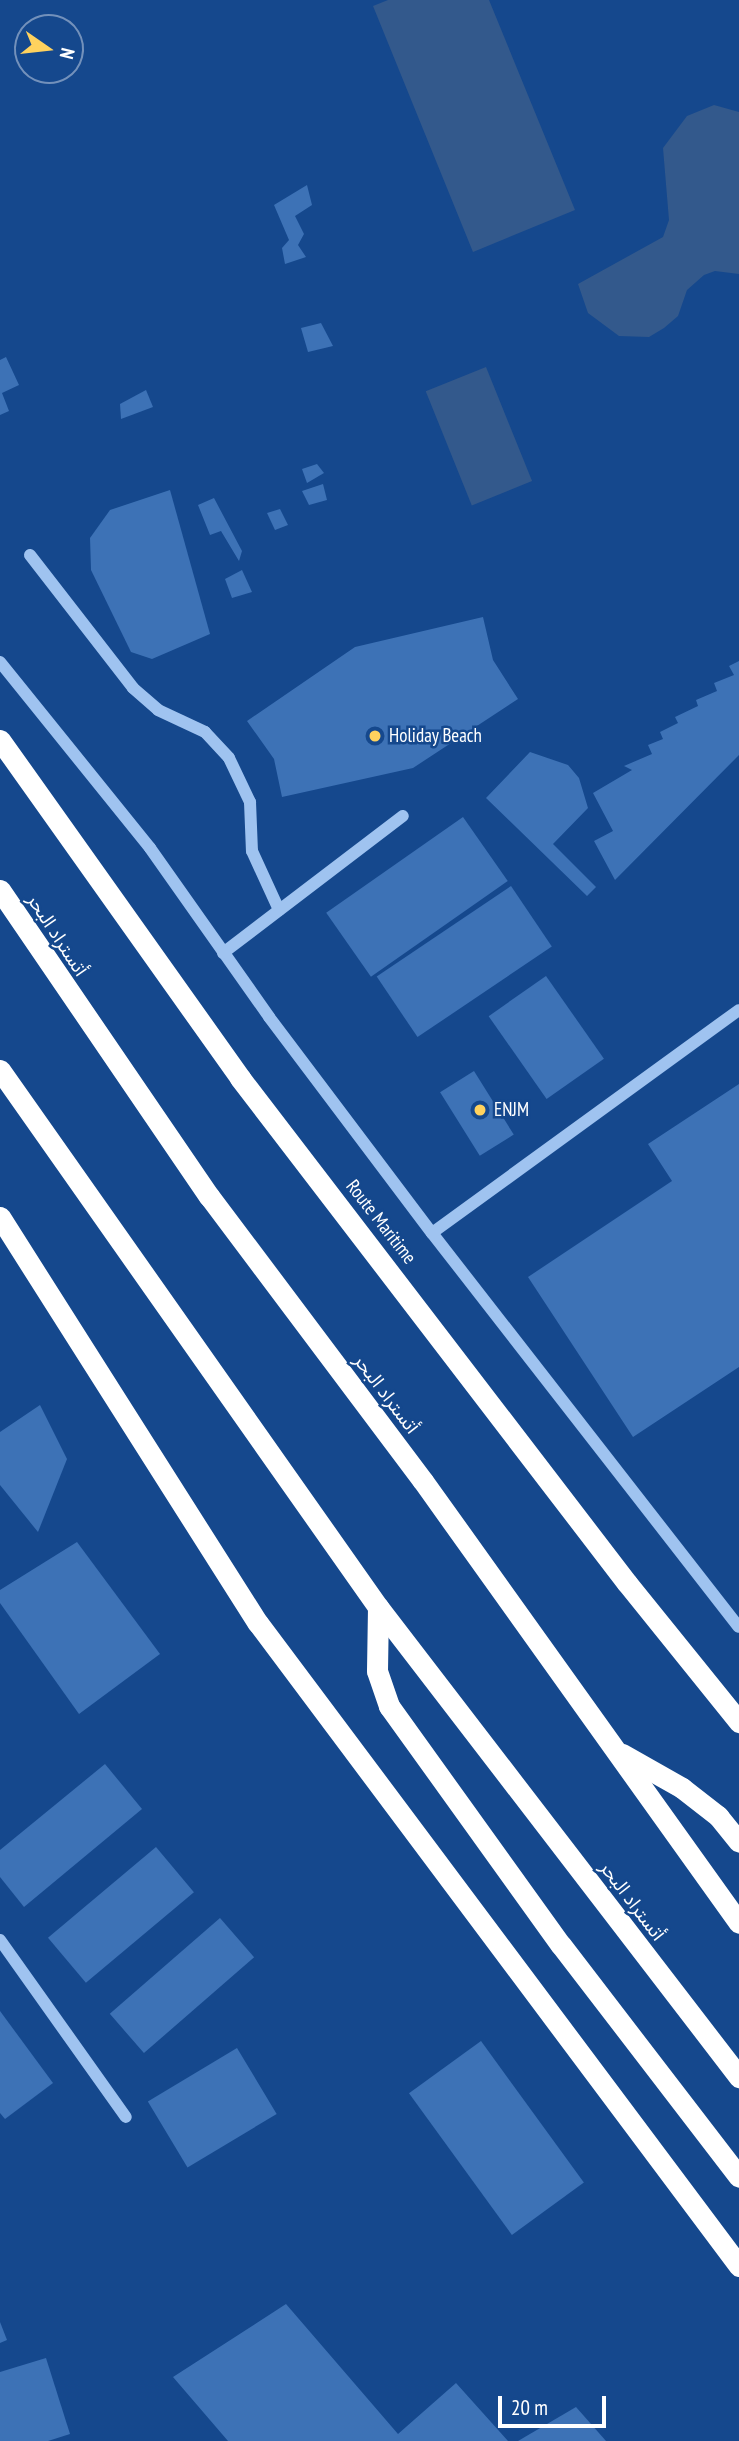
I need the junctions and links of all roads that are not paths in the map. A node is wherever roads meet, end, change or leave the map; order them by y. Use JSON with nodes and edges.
{"nodes":[{"id":1,"x":30,"y":555,"type":"dead end"},
{"id":2,"x":0,"y":662,"type":"edge"},
{"id":3,"x":0,"y":740,"type":"edge"},
{"id":4,"x":402,"y":816,"type":"dead end"},
{"id":5,"x":0,"y":890,"type":"edge"},
{"id":6,"x":279,"y":909,"type":"junction"},
{"id":7,"x":223,"y":953,"type":"junction"},
{"id":8,"x":739,"y":1010,"type":"edge"},
{"id":9,"x":0,"y":1070,"type":"edge"},
{"id":10,"x":0,"y":1217,"type":"edge"},
{"id":11,"x":432,"y":1233,"type":"junction"},
{"id":12,"x":378,"y":1607,"type":"junction"},
{"id":13,"x":739,"y":1628,"type":"edge"},
{"id":14,"x":739,"y":1722,"type":"edge"},
{"id":15,"x":614,"y":1750,"type":"junction"},
{"id":16,"x":739,"y":1842,"type":"edge"},
{"id":17,"x":739,"y":1923,"type":"edge"},
{"id":18,"x":0,"y":1940,"type":"edge"},
{"id":19,"x":739,"y":2077,"type":"edge"},
{"id":20,"x":125,"y":2117,"type":"dead end"},
{"id":21,"x":739,"y":2177,"type":"edge"},
{"id":22,"x":739,"y":2266,"type":"edge"}],
"edges":[{"from":1,"to":6,"type":"street"},
{"from":2,"to":7,"type":"street"},
{"from":3,"to":14,"type":"highway","name":"Route Maritime"},
{"from":4,"to":6,"type":"street"},
{"from":5,"to":15,"type":"highway","name":"أتستراد البحر"},
{"from":6,"to":7,"type":"street"},
{"from":7,"to":11,"type":"street"},
{"from":8,"to":11,"type":"street"},
{"from":9,"to":12,"type":"highway","name":"أتستراد البحر"},
{"from":10,"to":22,"type":"highway"},
{"from":11,"to":13,"type":"street"},
{"from":12,"to":19,"type":"highway","name":"أتستراد البحر"},
{"from":12,"to":21,"type":"highway"},
{"from":15,"to":16,"type":"highway"},
{"from":15,"to":17,"type":"highway","name":"أتستراد البحر"},
{"from":18,"to":20,"type":"street"}]}
